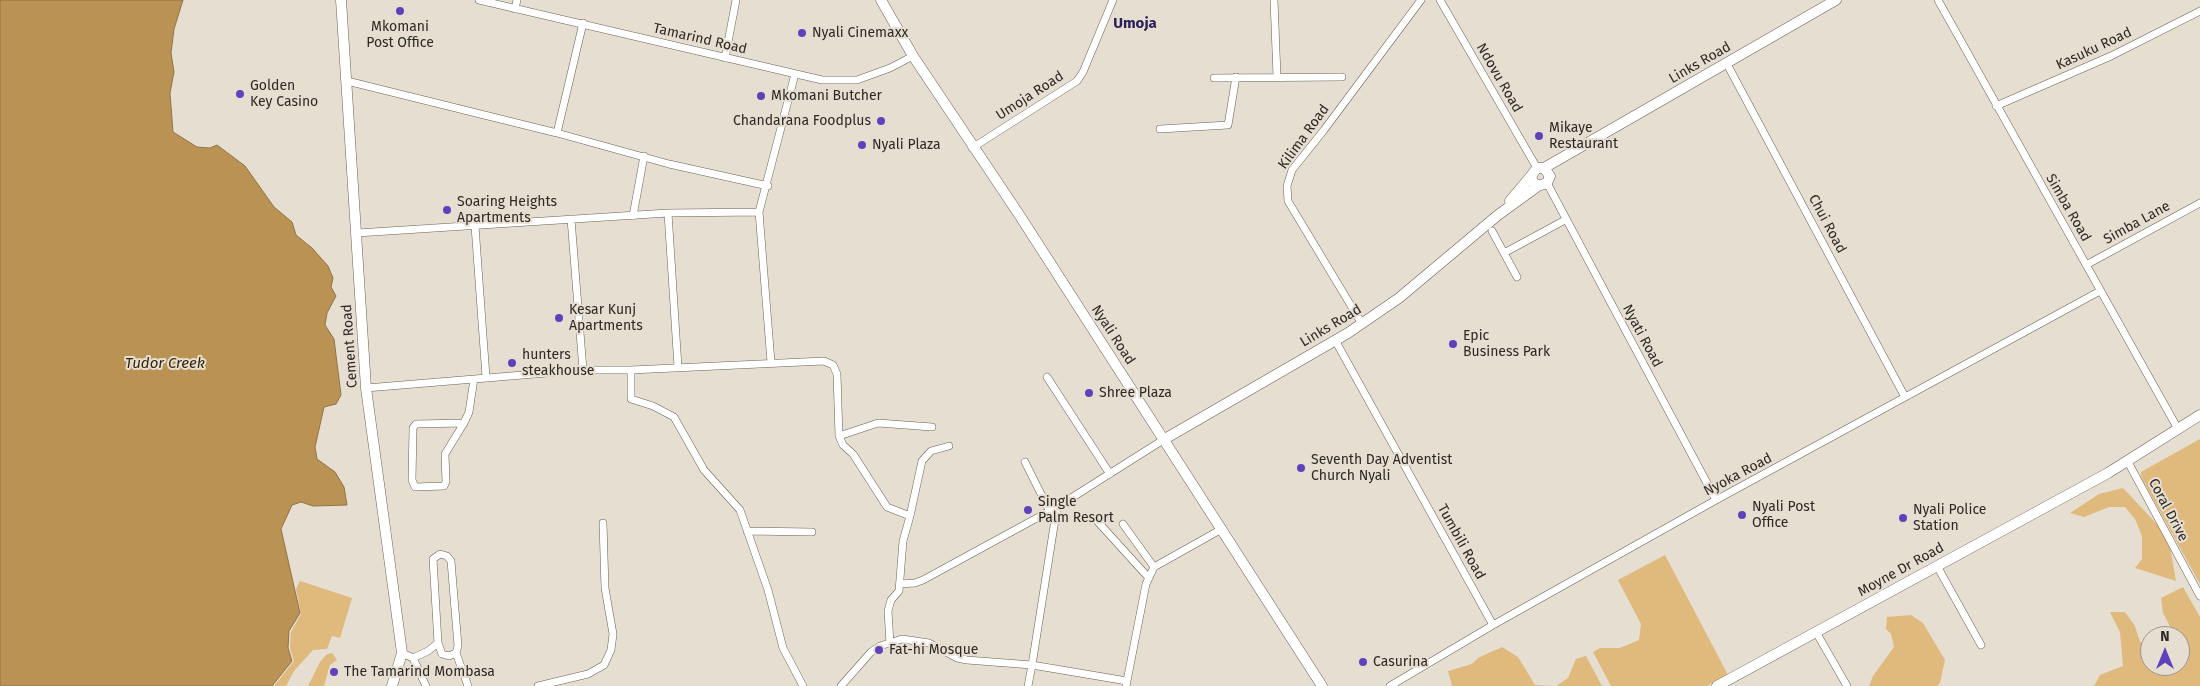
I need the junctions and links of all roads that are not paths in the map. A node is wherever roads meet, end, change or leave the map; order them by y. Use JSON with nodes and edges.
{"nodes":[{"id":1,"x":341,"y":0,"type":"edge"},
{"id":2,"x":479,"y":0,"type":"edge"},
{"id":3,"x":517,"y":0,"type":"edge"},
{"id":4,"x":736,"y":0,"type":"edge"},
{"id":5,"x":882,"y":0,"type":"edge"},
{"id":6,"x":1113,"y":0,"type":"edge"},
{"id":7,"x":1274,"y":0,"type":"edge"},
{"id":8,"x":1421,"y":0,"type":"edge"},
{"id":9,"x":1440,"y":0,"type":"edge"},
{"id":10,"x":1836,"y":0,"type":"edge"},
{"id":11,"x":1938,"y":0,"type":"edge"},
{"id":12,"x":515,"y":9,"type":"junction"},
{"id":13,"x":2200,"y":11,"type":"edge"},
{"id":14,"x":583,"y":23,"type":"junction"},
{"id":15,"x":913,"y":56,"type":"junction"},
{"id":16,"x":724,"y":58,"type":"junction"},
{"id":17,"x":1727,"y":64,"type":"junction"},
{"id":18,"x":794,"y":74,"type":"junction"},
{"id":19,"x":1276,"y":76,"type":"junction"},
{"id":20,"x":1236,"y":77,"type":"junction"},
{"id":21,"x":1342,"y":77,"type":"dead end"},
{"id":22,"x":1214,"y":78,"type":"dead end"},
{"id":23,"x":347,"y":81,"type":"junction"},
{"id":24,"x":1996,"y":106,"type":"junction"},
{"id":25,"x":1160,"y":129,"type":"dead end"},
{"id":26,"x":557,"y":132,"type":"junction"},
{"id":27,"x":972,"y":148,"type":"junction"},
{"id":28,"x":644,"y":156,"type":"junction"},
{"id":29,"x":1541,"y":176,"type":"junction"},
{"id":30,"x":768,"y":186,"type":"junction"},
{"id":31,"x":2200,"y":203,"type":"edge"},
{"id":32,"x":759,"y":212,"type":"junction"},
{"id":33,"x":668,"y":213,"type":"junction"},
{"id":34,"x":633,"y":216,"type":"junction"},
{"id":35,"x":571,"y":220,"type":"junction"},
{"id":36,"x":1565,"y":220,"type":"junction"},
{"id":37,"x":475,"y":226,"type":"junction"},
{"id":38,"x":1492,"y":231,"type":"dead end"},
{"id":39,"x":357,"y":233,"type":"junction"},
{"id":40,"x":1504,"y":252,"type":"junction"},
{"id":41,"x":2086,"y":265,"type":"junction"},
{"id":42,"x":1518,"y":277,"type":"dead end"},
{"id":43,"x":2100,"y":291,"type":"junction"},
{"id":44,"x":1362,"y":324,"type":"junction"},
{"id":45,"x":1336,"y":340,"type":"junction"},
{"id":46,"x":771,"y":362,"type":"junction"},
{"id":47,"x":678,"y":368,"type":"junction"},
{"id":48,"x":583,"y":370,"type":"junction"},
{"id":49,"x":631,"y":370,"type":"junction"},
{"id":50,"x":1047,"y":377,"type":"dead end"},
{"id":51,"x":486,"y":378,"type":"junction"},
{"id":52,"x":474,"y":379,"type":"junction"},
{"id":53,"x":366,"y":388,"type":"junction"},
{"id":54,"x":1905,"y":397,"type":"junction"},
{"id":55,"x":2200,"y":415,"type":"edge"},
{"id":56,"x":464,"y":423,"type":"junction"},
{"id":57,"x":932,"y":427,"type":"dead end"},
{"id":58,"x":2178,"y":429,"type":"junction"},
{"id":59,"x":839,"y":436,"type":"junction"},
{"id":60,"x":1163,"y":440,"type":"junction"},
{"id":61,"x":949,"y":446,"type":"dead end"},
{"id":62,"x":1025,"y":462,"type":"dead end"},
{"id":63,"x":2128,"y":462,"type":"junction"},
{"id":64,"x":1110,"y":474,"type":"junction"},
{"id":65,"x":1716,"y":500,"type":"junction"},
{"id":66,"x":1057,"y":507,"type":"junction"},
{"id":67,"x":1050,"y":512,"type":"junction"},
{"id":68,"x":910,"y":516,"type":"junction"},
{"id":69,"x":1098,"y":522,"type":"dead end"},
{"id":70,"x":603,"y":523,"type":"dead end"},
{"id":71,"x":1123,"y":524,"type":"dead end"},
{"id":72,"x":1220,"y":530,"type":"junction"},
{"id":73,"x":748,"y":532,"type":"junction"},
{"id":74,"x":812,"y":532,"type":"dead end"},
{"id":75,"x":1937,"y":566,"type":"junction"},
{"id":76,"x":1154,"y":567,"type":"junction"},
{"id":77,"x":1148,"y":577,"type":"junction"},
{"id":78,"x":900,"y":584,"type":"junction"},
{"id":79,"x":2200,"y":596,"type":"edge"},
{"id":80,"x":1493,"y":625,"type":"junction"},
{"id":81,"x":1816,"y":632,"type":"junction"},
{"id":82,"x":438,"y":643,"type":"junction"},
{"id":83,"x":890,"y":644,"type":"junction"},
{"id":84,"x":1981,"y":645,"type":"dead end"},
{"id":85,"x":402,"y":653,"type":"junction"},
{"id":86,"x":456,"y":653,"type":"junction"},
{"id":87,"x":413,"y":658,"type":"junction"},
{"id":88,"x":1032,"y":665,"type":"junction"},
{"id":89,"x":1126,"y":683,"type":"edge"},
{"id":90,"x":392,"y":686,"type":"edge"},
{"id":91,"x":426,"y":686,"type":"edge"},
{"id":92,"x":468,"y":686,"type":"edge"},
{"id":93,"x":538,"y":686,"type":"edge"},
{"id":94,"x":803,"y":686,"type":"edge"},
{"id":95,"x":841,"y":686,"type":"edge"},
{"id":96,"x":1028,"y":686,"type":"edge"},
{"id":97,"x":1322,"y":686,"type":"edge"},
{"id":98,"x":1390,"y":686,"type":"edge"},
{"id":99,"x":1717,"y":686,"type":"edge"},
{"id":100,"x":1847,"y":686,"type":"edge"}],
"edges":[{"from":1,"to":23,"type":"main road","name":"Cement Road"},
{"from":2,"to":12,"type":"street","name":"Tamarind Road"},
{"from":3,"to":12,"type":"street"},
{"from":4,"to":16,"type":"street"},
{"from":5,"to":15,"type":"main road","name":"Nyali Road"},
{"from":6,"to":27,"type":"street","name":"Umoja Road"},
{"from":7,"to":19,"type":"street"},
{"from":8,"to":44,"type":"street","name":"Kilima Road"},
{"from":9,"to":29,"type":"street","name":"Ndovu Road"},
{"from":10,"to":17,"type":"main road","name":"Links Road"},
{"from":11,"to":24,"type":"street","name":"Simba Road"},
{"from":12,"to":14,"type":"street","name":"Tamarind Road"},
{"from":13,"to":24,"type":"street","name":"Kasuku Road"},
{"from":14,"to":16,"type":"street","name":"Tamarind Road"},
{"from":14,"to":26,"type":"street"},
{"from":15,"to":18,"type":"street","name":"Tamarind Road"},
{"from":15,"to":27,"type":"main road","name":"Nyali Road"},
{"from":16,"to":18,"type":"street","name":"Tamarind Road"},
{"from":17,"to":29,"type":"main road","name":"Links Road"},
{"from":17,"to":54,"type":"street","name":"Chui Road"},
{"from":18,"to":30,"type":"street"},
{"from":19,"to":20,"type":"street"},
{"from":19,"to":21,"type":"street"},
{"from":20,"to":22,"type":"street"},
{"from":20,"to":25,"type":"street"},
{"from":23,"to":26,"type":"street"},
{"from":23,"to":39,"type":"main road","name":"Cement Road"},
{"from":24,"to":41,"type":"street","name":"Simba Road"},
{"from":26,"to":28,"type":"street"},
{"from":27,"to":60,"type":"main road","name":"Nyali Road"},
{"from":28,"to":30,"type":"street"},
{"from":28,"to":34,"type":"street"},
{"from":29,"to":36,"type":"street","name":"Nyati Road"},
{"from":29,"to":44,"type":"main road","name":"Links Road"},
{"from":30,"to":32,"type":"street"},
{"from":31,"to":41,"type":"street","name":"Simba Lane"},
{"from":32,"to":33,"type":"street"},
{"from":32,"to":46,"type":"street"},
{"from":33,"to":34,"type":"street"},
{"from":33,"to":47,"type":"street"},
{"from":34,"to":35,"type":"street"},
{"from":35,"to":37,"type":"street"},
{"from":35,"to":48,"type":"street"},
{"from":36,"to":40,"type":"street"},
{"from":36,"to":65,"type":"street","name":"Nyati Road"},
{"from":37,"to":39,"type":"street"},
{"from":37,"to":51,"type":"street"},
{"from":38,"to":40,"type":"street"},
{"from":39,"to":53,"type":"main road","name":"Cement Road"},
{"from":40,"to":42,"type":"street"},
{"from":41,"to":43,"type":"street","name":"Simba Road"},
{"from":43,"to":54,"type":"street","name":"Nyoka Road"},
{"from":43,"to":58,"type":"street","name":"Simba Road"},
{"from":44,"to":45,"type":"main road","name":"Links Road"},
{"from":45,"to":60,"type":"main road","name":"Links Road"},
{"from":45,"to":80,"type":"street","name":"Tumbili Road"},
{"from":46,"to":47,"type":"street"},
{"from":46,"to":59,"type":"street"},
{"from":47,"to":49,"type":"street"},
{"from":48,"to":49,"type":"street"},
{"from":48,"to":51,"type":"street"},
{"from":49,"to":73,"type":"street"},
{"from":50,"to":64,"type":"street"},
{"from":51,"to":52,"type":"street"},
{"from":52,"to":53,"type":"street"},
{"from":52,"to":56,"type":"street"},
{"from":53,"to":85,"type":"main road","name":"Cement Road"},
{"from":54,"to":65,"type":"street","name":"Nyoka Road"},
{"from":55,"to":58,"type":"main road","name":"Moyne Dr Road"},
{"from":56,"to":56,"type":"street"},
{"from":57,"to":59,"type":"street"},
{"from":58,"to":63,"type":"main road","name":"Moyne Dr Road"},
{"from":59,"to":68,"type":"street"},
{"from":60,"to":64,"type":"street"},
{"from":60,"to":72,"type":"main road","name":"Nyali Road"},
{"from":61,"to":68,"type":"street"},
{"from":62,"to":67,"type":"street"},
{"from":63,"to":75,"type":"main road","name":"Moyne Dr Road"},
{"from":63,"to":79,"type":"street","name":"Coral Drive"},
{"from":64,"to":66,"type":"street"},
{"from":65,"to":80,"type":"street","name":"Nyoka Road"},
{"from":66,"to":67,"type":"street"},
{"from":66,"to":88,"type":"street"},
{"from":67,"to":78,"type":"street"},
{"from":68,"to":78,"type":"street"},
{"from":69,"to":77,"type":"street"},
{"from":70,"to":93,"type":"street"},
{"from":71,"to":76,"type":"street"},
{"from":72,"to":76,"type":"street"},
{"from":72,"to":97,"type":"main road","name":"Nyali Road"},
{"from":73,"to":74,"type":"street"},
{"from":73,"to":94,"type":"street"},
{"from":75,"to":81,"type":"main road","name":"Moyne Dr Road"},
{"from":75,"to":84,"type":"street"},
{"from":76,"to":77,"type":"street"},
{"from":77,"to":89,"type":"street"},
{"from":78,"to":83,"type":"street"},
{"from":80,"to":98,"type":"street","name":"Nyoka Road"},
{"from":81,"to":99,"type":"main road","name":"Moyne Dr Road"},
{"from":81,"to":100,"type":"street"},
{"from":82,"to":86,"type":"street"},
{"from":82,"to":86,"type":"street"},
{"from":82,"to":87,"type":"street"},
{"from":83,"to":88,"type":"street"},
{"from":83,"to":95,"type":"street"},
{"from":85,"to":87,"type":"street"},
{"from":85,"to":90,"type":"main road","name":"Cement Road"},
{"from":86,"to":92,"type":"street"},
{"from":87,"to":91,"type":"street"},
{"from":88,"to":89,"type":"street"},
{"from":88,"to":96,"type":"street"}]}
